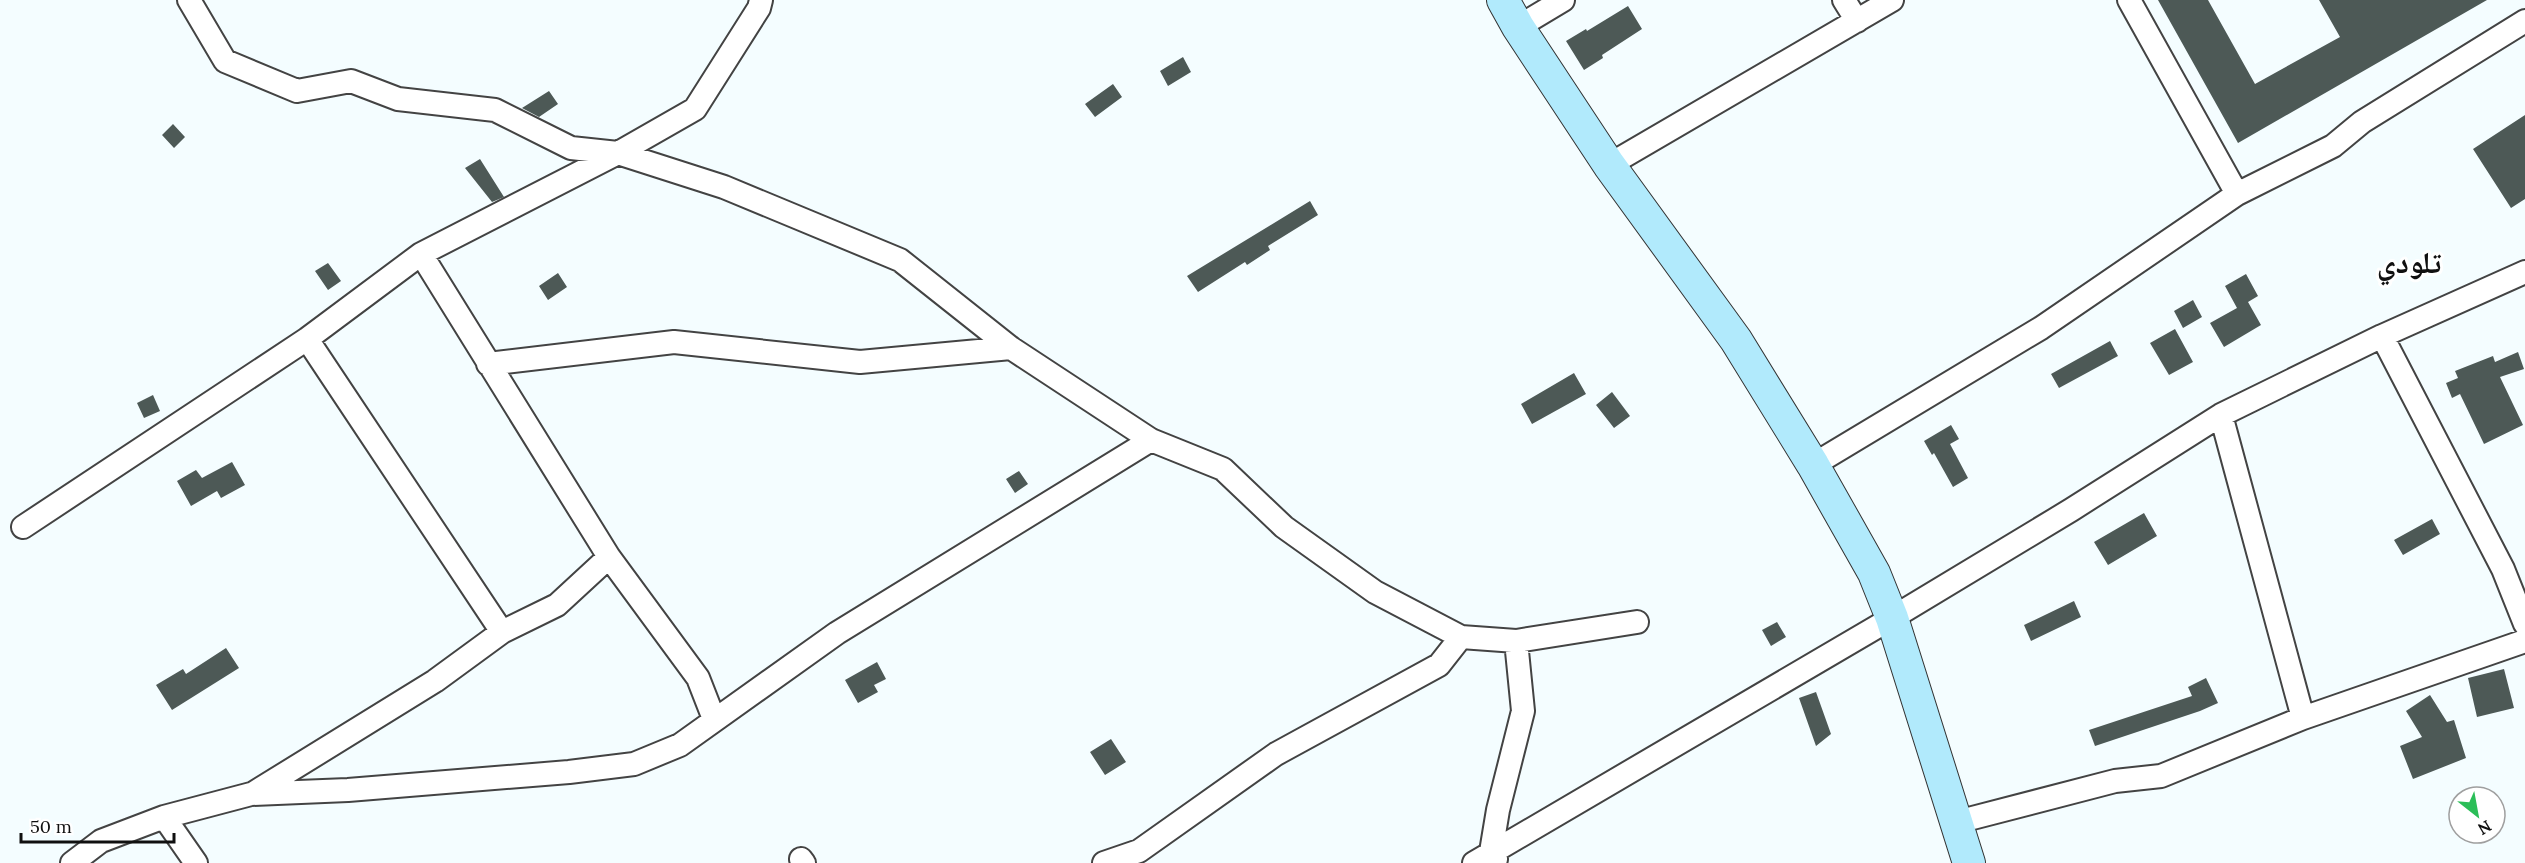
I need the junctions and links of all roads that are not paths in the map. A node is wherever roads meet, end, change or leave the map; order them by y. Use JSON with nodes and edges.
{"nodes":[{"id":1,"x":189,"y":0,"type":"edge"},
{"id":2,"x":761,"y":0,"type":"edge"},
{"id":3,"x":1563,"y":0,"type":"edge"},
{"id":4,"x":1844,"y":0,"type":"edge"},
{"id":5,"x":1893,"y":0,"type":"edge"},
{"id":6,"x":2129,"y":0,"type":"edge"},
{"id":7,"x":1510,"y":13,"type":"edge"},
{"id":8,"x":1857,"y":21,"type":"junction"},
{"id":9,"x":2525,"y":21,"type":"edge"},
{"id":10,"x":618,"y":153,"type":"junction"},
{"id":11,"x":1609,"y":165,"type":"junction"},
{"id":12,"x":2236,"y":194,"type":"junction"},
{"id":13,"x":421,"y":254,"type":"junction"},
{"id":14,"x":2525,"y":272,"type":"edge"},
{"id":15,"x":2382,"y":336,"type":"junction"},
{"id":16,"x":307,"y":339,"type":"junction"},
{"id":17,"x":1011,"y":348,"type":"junction"},
{"id":18,"x":488,"y":364,"type":"junction"},
{"id":19,"x":2221,"y":415,"type":"junction"},
{"id":20,"x":1150,"y":440,"type":"junction"},
{"id":21,"x":1813,"y":465,"type":"junction"},
{"id":22,"x":23,"y":527,"type":"dead end"},
{"id":23,"x":609,"y":557,"type":"junction"},
{"id":24,"x":1892,"y":618,"type":"junction"},
{"id":25,"x":1637,"y":622,"type":"dead end"},
{"id":26,"x":2525,"y":624,"type":"edge"},
{"id":27,"x":502,"y":632,"type":"junction"},
{"id":28,"x":1461,"y":637,"type":"junction"},
{"id":29,"x":1516,"y":641,"type":"junction"},
{"id":30,"x":2525,"y":641,"type":"edge"},
{"id":31,"x":2303,"y":718,"type":"junction"},
{"id":32,"x":714,"y":719,"type":"junction"},
{"id":33,"x":251,"y":795,"type":"junction"},
{"id":34,"x":164,"y":817,"type":"junction"},
{"id":35,"x":1957,"y":822,"type":"junction"},
{"id":36,"x":1488,"y":859,"type":"edge"},
{"id":37,"x":72,"y":863,"type":"edge"},
{"id":38,"x":196,"y":863,"type":"edge"},
{"id":39,"x":1104,"y":863,"type":"edge"},
{"id":40,"x":1969,"y":863,"type":"edge"}],
"edges":[{"from":1,"to":10,"type":"street"},
{"from":2,"to":10,"type":"street"},
{"from":3,"to":7,"type":"street"},
{"from":4,"to":8,"type":"street"},
{"from":5,"to":8,"type":"street"},
{"from":6,"to":12,"type":"street"},
{"from":7,"to":11,"type":"main road"},
{"from":8,"to":11,"type":"street"},
{"from":9,"to":12,"type":"street"},
{"from":10,"to":13,"type":"street"},
{"from":10,"to":17,"type":"street"},
{"from":11,"to":21,"type":"main road"},
{"from":12,"to":21,"type":"street"},
{"from":13,"to":16,"type":"street"},
{"from":13,"to":18,"type":"street"},
{"from":14,"to":15,"type":"street"},
{"from":15,"to":19,"type":"street"},
{"from":15,"to":26,"type":"street"},
{"from":16,"to":22,"type":"street"},
{"from":16,"to":27,"type":"street"},
{"from":17,"to":18,"type":"street"},
{"from":17,"to":20,"type":"street"},
{"from":18,"to":23,"type":"street"},
{"from":19,"to":24,"type":"street"},
{"from":19,"to":31,"type":"street"},
{"from":20,"to":28,"type":"street"},
{"from":20,"to":32,"type":"street"},
{"from":21,"to":24,"type":"main road"},
{"from":23,"to":27,"type":"street"},
{"from":23,"to":32,"type":"street"},
{"from":24,"to":35,"type":"main road"},
{"from":24,"to":36,"type":"street"},
{"from":25,"to":29,"type":"street"},
{"from":27,"to":33,"type":"street"},
{"from":28,"to":29,"type":"street"},
{"from":28,"to":39,"type":"street"},
{"from":29,"to":36,"type":"street"},
{"from":30,"to":31,"type":"street"},
{"from":31,"to":35,"type":"street"},
{"from":32,"to":33,"type":"street"},
{"from":33,"to":34,"type":"street"},
{"from":34,"to":37,"type":"street"},
{"from":34,"to":38,"type":"street"},
{"from":35,"to":40,"type":"main road"}]}
